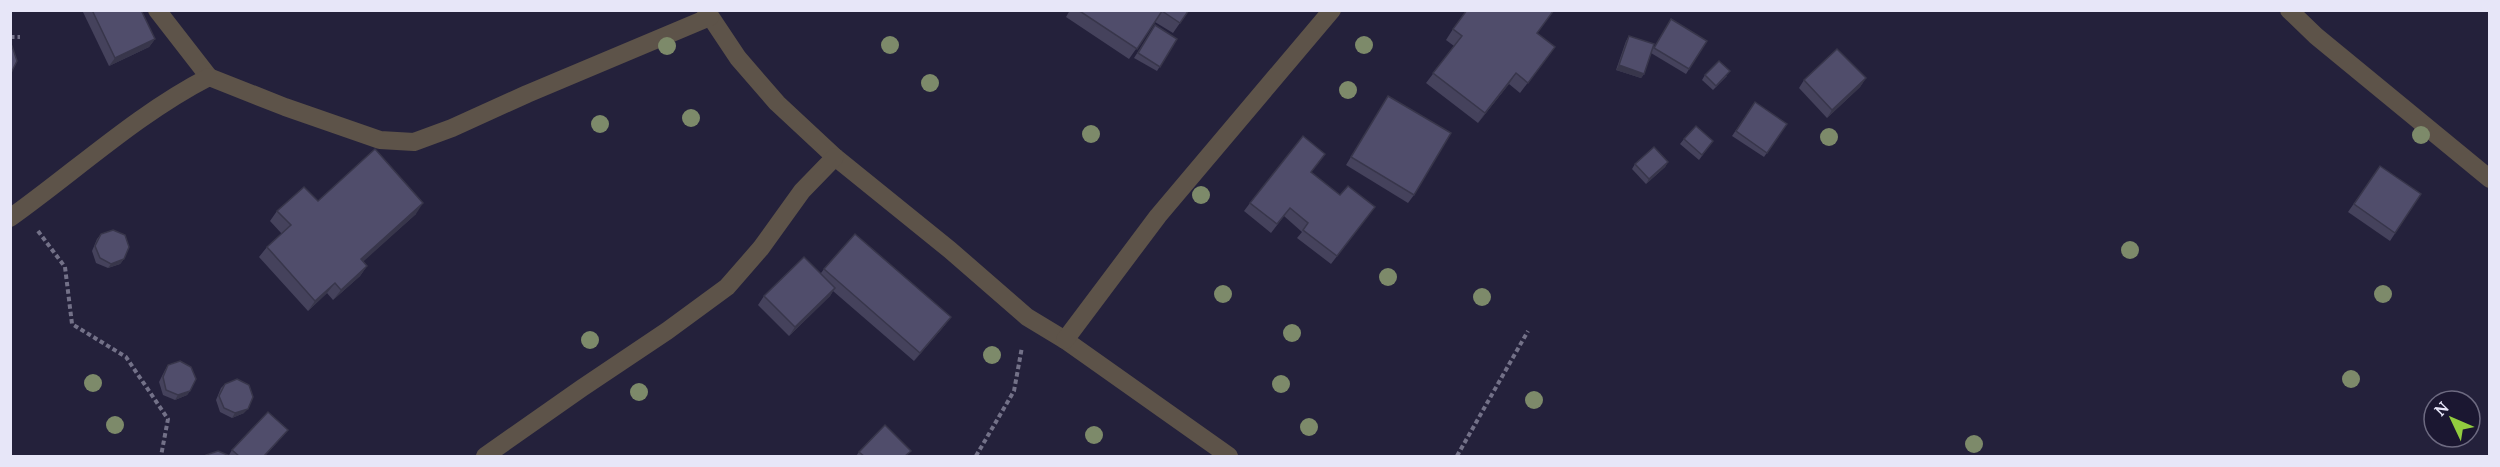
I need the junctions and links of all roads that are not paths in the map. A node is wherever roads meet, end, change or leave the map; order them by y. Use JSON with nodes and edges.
{"nodes":[{"id":1,"x":157,"y":10,"type":"edge"},
{"id":2,"x":1332,"y":10,"type":"edge"},
{"id":3,"x":2289,"y":10,"type":"edge"},
{"id":4,"x":708,"y":14,"type":"edge"},
{"id":5,"x":209,"y":77,"type":"junction"},
{"id":6,"x":835,"y":157,"type":"junction"},
{"id":7,"x":2490,"y":179,"type":"edge"},
{"id":8,"x":16,"y":214,"type":"edge"},
{"id":9,"x":1065,"y":340,"type":"junction"},
{"id":10,"x":485,"y":456,"type":"edge"},
{"id":11,"x":1229,"y":456,"type":"edge"}],
"edges":[{"from":1,"to":5,"type":"street"},
{"from":2,"to":9,"type":"street"},
{"from":3,"to":7,"type":"street"},
{"from":4,"to":5,"type":"street"},
{"from":4,"to":6,"type":"street"},
{"from":5,"to":8,"type":"street"},
{"from":6,"to":9,"type":"street"},
{"from":6,"to":10,"type":"street"},
{"from":9,"to":11,"type":"street"}]}
